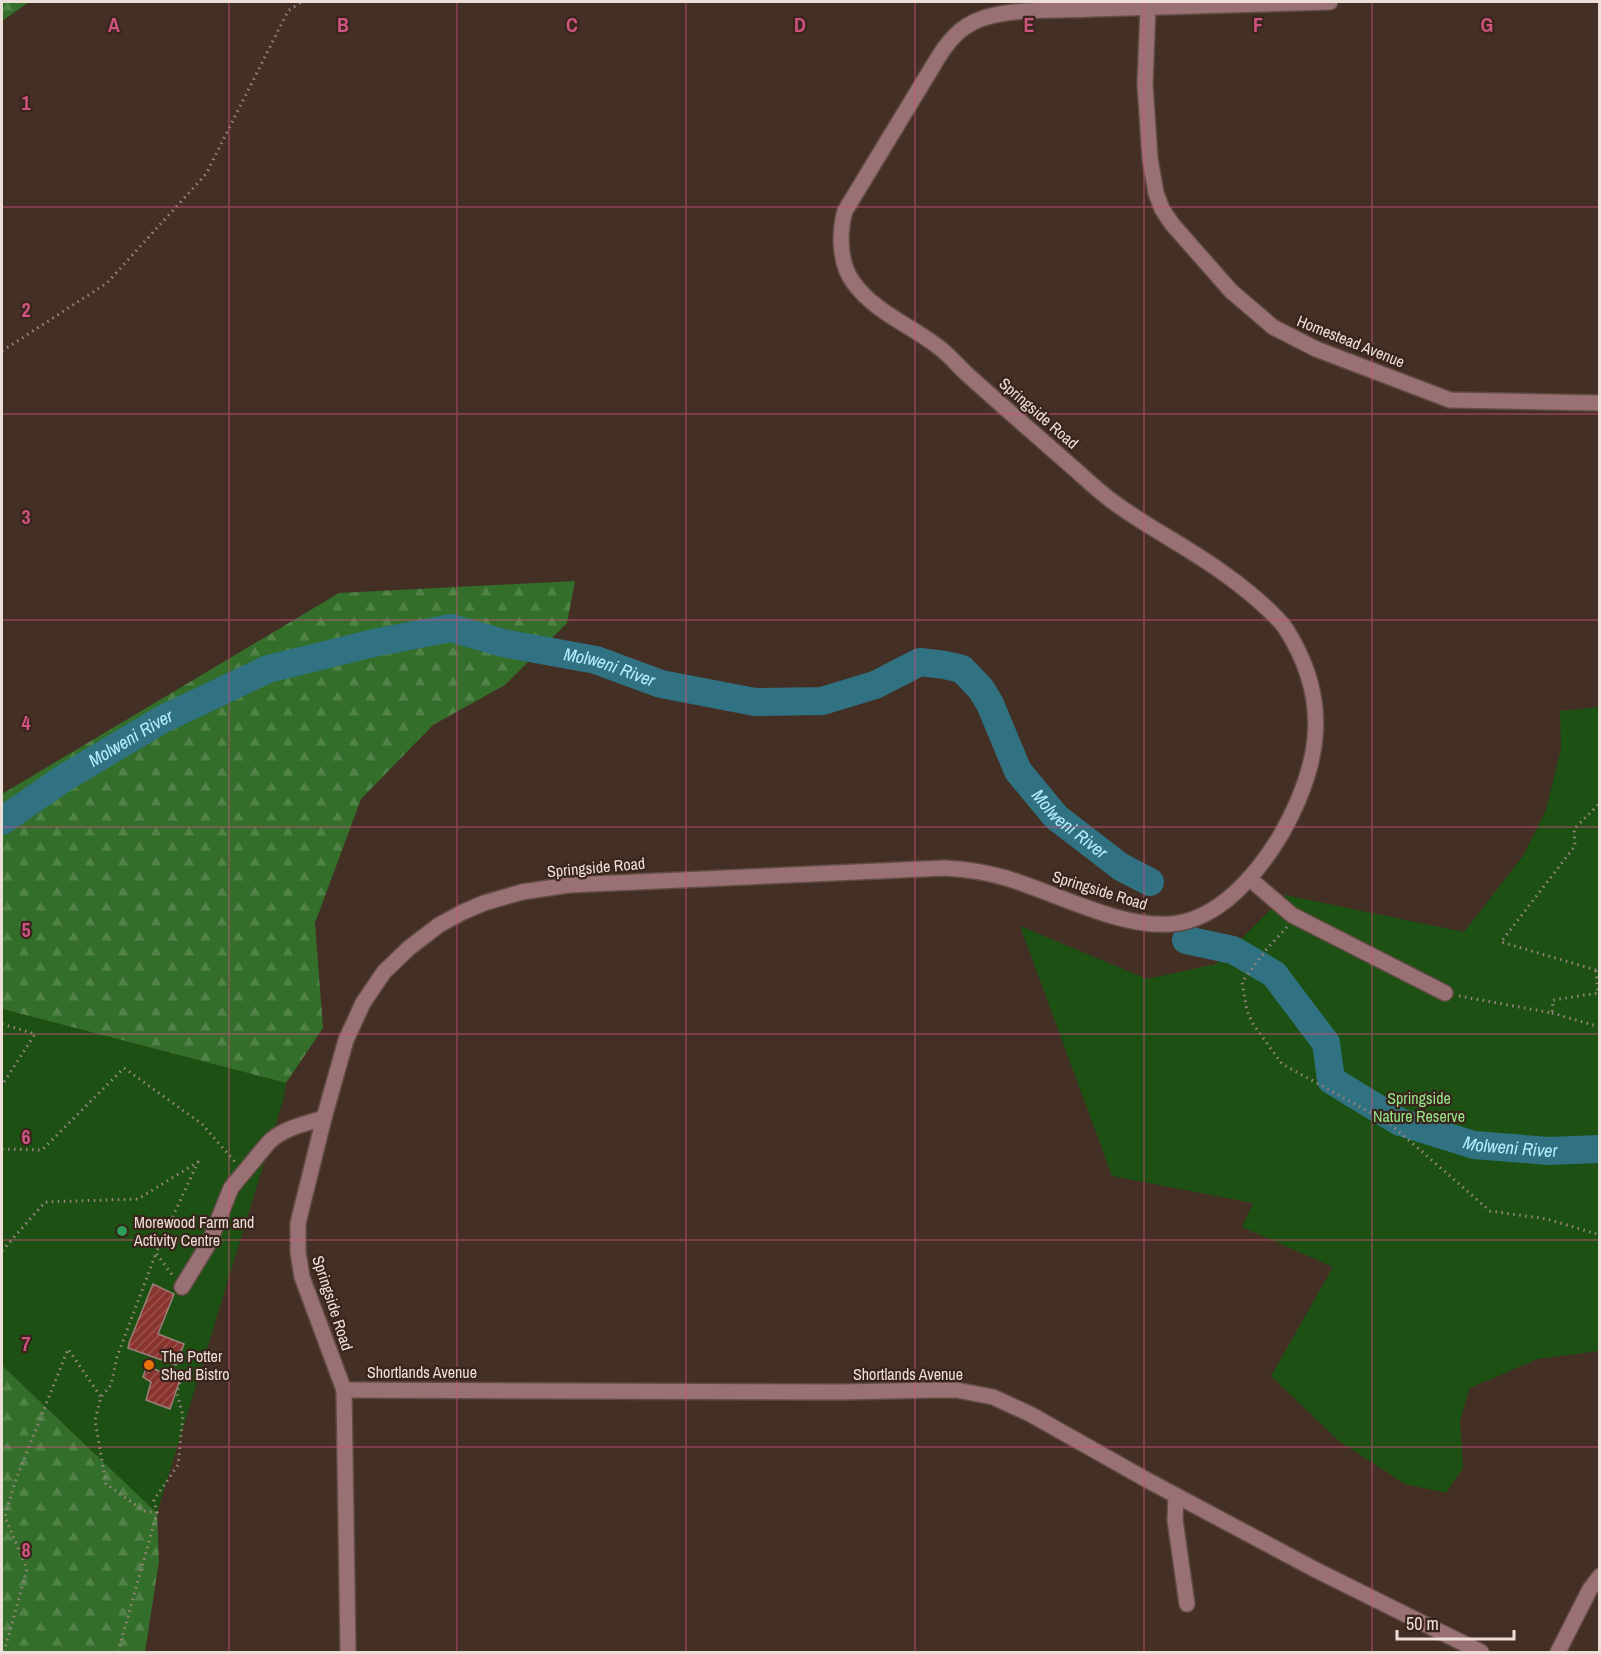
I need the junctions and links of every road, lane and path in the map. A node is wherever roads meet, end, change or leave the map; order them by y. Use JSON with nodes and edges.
{"nodes":[{"id":1,"x":301,"y":2,"type":"edge"},
{"id":2,"x":1330,"y":2,"type":"edge"},
{"id":3,"x":1056,"y":6,"type":"edge"},
{"id":4,"x":1148,"y":7,"type":"junction"},
{"id":5,"x":2,"y":351,"type":"edge"},
{"id":6,"x":1599,"y":403,"type":"edge"},
{"id":7,"x":1599,"y":803,"type":"edge"},
{"id":8,"x":1249,"y":878,"type":"junction"},
{"id":9,"x":1297,"y":917,"type":"junction"},
{"id":10,"x":1599,"y":965,"type":"edge"},
{"id":11,"x":1596,"y":970,"type":"junction"},
{"id":12,"x":1445,"y":993,"type":"joint"},
{"id":13,"x":1552,"y":1013,"type":"junction"},
{"id":14,"x":2,"y":1024,"type":"edge"},
{"id":15,"x":1599,"y":1027,"type":"edge"},
{"id":16,"x":2,"y":1085,"type":"edge"},
{"id":17,"x":324,"y":1118,"type":"junction"},
{"id":18,"x":2,"y":1149,"type":"edge"},
{"id":19,"x":244,"y":1172,"type":"junction"},
{"id":20,"x":1599,"y":1235,"type":"edge"},
{"id":21,"x":2,"y":1251,"type":"edge"},
{"id":22,"x":156,"y":1253,"type":"junction"},
{"id":23,"x":182,"y":1287,"type":"joint"},
{"id":24,"x":179,"y":1370,"type":"dead end"},
{"id":25,"x":344,"y":1390,"type":"junction"},
{"id":26,"x":101,"y":1397,"type":"junction"},
{"id":27,"x":1176,"y":1496,"type":"junction"},
{"id":28,"x":157,"y":1513,"type":"junction"},
{"id":29,"x":1599,"y":1576,"type":"edge"},
{"id":30,"x":1187,"y":1604,"type":"dead end"},
{"id":31,"x":4,"y":1653,"type":"edge"},
{"id":32,"x":118,"y":1653,"type":"edge"},
{"id":33,"x":348,"y":1653,"type":"edge"},
{"id":34,"x":1481,"y":1653,"type":"edge"},
{"id":35,"x":1558,"y":1653,"type":"edge"}],
"edges":[{"from":1,"to":5,"type":"path"},
{"from":2,"to":4,"type":"street","name":"Springside Road"},
{"from":3,"to":4,"type":"street","name":"Springside Road"},
{"from":3,"to":8,"type":"street","name":"Springside Road"},
{"from":4,"to":6,"type":"street","name":"Homestead Avenue"},
{"from":7,"to":11,"type":"path"},
{"from":8,"to":9,"type":"street"},
{"from":8,"to":17,"type":"street","name":"Springside Road"},
{"from":9,"to":12,"type":"street"},
{"from":9,"to":20,"type":"path"},
{"from":10,"to":11,"type":"path"},
{"from":11,"to":13,"type":"path"},
{"from":12,"to":13,"type":"path"},
{"from":13,"to":15,"type":"path"},
{"from":14,"to":16,"type":"path"},
{"from":17,"to":19,"type":"street"},
{"from":17,"to":25,"type":"street","name":"Springside Road"},
{"from":18,"to":19,"type":"path"},
{"from":19,"to":23,"type":"street"},
{"from":21,"to":22,"type":"path"},
{"from":22,"to":23,"type":"path"},
{"from":22,"to":26,"type":"path"},
{"from":24,"to":28,"type":"path"},
{"from":25,"to":27,"type":"street","name":"Shortlands Avenue"},
{"from":25,"to":33,"type":"street","name":"Springside Road"},
{"from":26,"to":28,"type":"path"},
{"from":26,"to":31,"type":"path"},
{"from":27,"to":30,"type":"street"},
{"from":27,"to":34,"type":"street","name":"Shortlands Avenue"},
{"from":28,"to":32,"type":"path"},
{"from":29,"to":35,"type":"street"}]}
